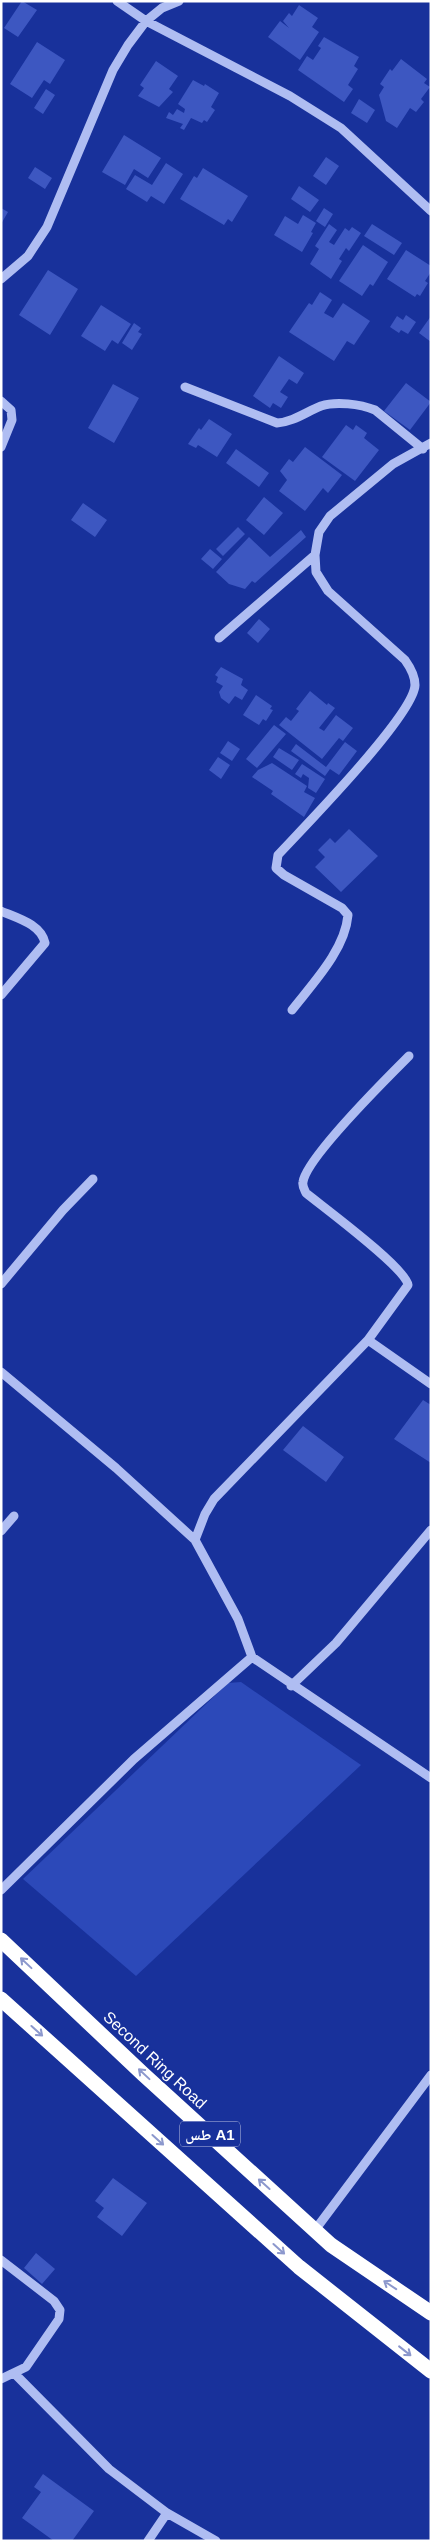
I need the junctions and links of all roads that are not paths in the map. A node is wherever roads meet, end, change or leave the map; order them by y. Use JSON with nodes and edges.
{"nodes":[{"id":1,"x":117,"y":1,"type":"edge"},
{"id":2,"x":179,"y":1,"type":"edge"},
{"id":3,"x":146,"y":22,"type":"junction"},
{"id":4,"x":431,"y":211,"type":"edge"},
{"id":5,"x":1,"y":279,"type":"edge"},
{"id":6,"x":184,"y":387,"type":"dead end"},
{"id":7,"x":1,"y":401,"type":"edge"},
{"id":8,"x":431,"y":443,"type":"edge"},
{"id":9,"x":1,"y":447,"type":"edge"},
{"id":10,"x":423,"y":449,"type":"junction"},
{"id":11,"x":315,"y":555,"type":"junction"},
{"id":12,"x":219,"y":638,"type":"dead end"},
{"id":13,"x":1,"y":911,"type":"edge"},
{"id":14,"x":1,"y":995,"type":"edge"},
{"id":15,"x":292,"y":1010,"type":"dead end"},
{"id":16,"x":409,"y":1056,"type":"dead end"},
{"id":17,"x":93,"y":1179,"type":"dead end"},
{"id":18,"x":1,"y":1284,"type":"edge"},
{"id":19,"x":368,"y":1340,"type":"junction"},
{"id":20,"x":1,"y":1372,"type":"edge"},
{"id":21,"x":431,"y":1384,"type":"edge"},
{"id":22,"x":14,"y":1516,"type":"dead end"},
{"id":23,"x":431,"y":1530,"type":"edge"},
{"id":24,"x":1,"y":1531,"type":"edge"},
{"id":25,"x":195,"y":1540,"type":"junction"},
{"id":26,"x":252,"y":1658,"type":"junction"},
{"id":27,"x":291,"y":1686,"type":"junction"},
{"id":28,"x":431,"y":1778,"type":"edge"},
{"id":29,"x":1,"y":1890,"type":"edge"},
{"id":30,"x":1,"y":1940,"type":"edge"},
{"id":31,"x":1,"y":1998,"type":"edge"},
{"id":32,"x":431,"y":2075,"type":"edge"},
{"id":33,"x":315,"y":2230,"type":"junction"},
{"id":34,"x":1,"y":2260,"type":"edge"},
{"id":35,"x":431,"y":2313,"type":"edge"},
{"id":36,"x":431,"y":2371,"type":"edge"},
{"id":37,"x":15,"y":2374,"type":"junction"},
{"id":38,"x":1,"y":2379,"type":"edge"},
{"id":39,"x":167,"y":2513,"type":"junction"},
{"id":40,"x":148,"y":2541,"type":"edge"},
{"id":41,"x":216,"y":2541,"type":"edge"}],
"edges":[{"from":1,"to":3,"type":"street"},
{"from":2,"to":3,"type":"street"},
{"from":3,"to":4,"type":"street"},
{"from":3,"to":5,"type":"street"},
{"from":6,"to":10,"type":"street"},
{"from":7,"to":9,"type":"street"},
{"from":8,"to":10,"type":"street"},
{"from":10,"to":11,"type":"street"},
{"from":11,"to":12,"type":"street"},
{"from":11,"to":15,"type":"street"},
{"from":13,"to":14,"type":"street"},
{"from":16,"to":19,"type":"street"},
{"from":17,"to":18,"type":"street"},
{"from":19,"to":21,"type":"street"},
{"from":19,"to":25,"type":"street"},
{"from":20,"to":25,"type":"street"},
{"from":22,"to":24,"type":"street"},
{"from":23,"to":27,"type":"street"},
{"from":25,"to":26,"type":"street"},
{"from":26,"to":27,"type":"street"},
{"from":26,"to":29,"type":"street"},
{"from":27,"to":28,"type":"street"},
{"from":33,"to":30,"type":"highway","name":"Second Ring Road","number":"طس A1","one_way":true},
{"from":31,"to":36,"type":"highway","number":"طس A1","one_way":true},
{"from":32,"to":33,"type":"street"},
{"from":35,"to":33,"type":"highway","name":"Second Ring Road","number":"طس A1","one_way":true},
{"from":34,"to":37,"type":"street"},
{"from":37,"to":38,"type":"street"},
{"from":37,"to":39,"type":"street"},
{"from":39,"to":40,"type":"street"},
{"from":39,"to":41,"type":"street"}]}
